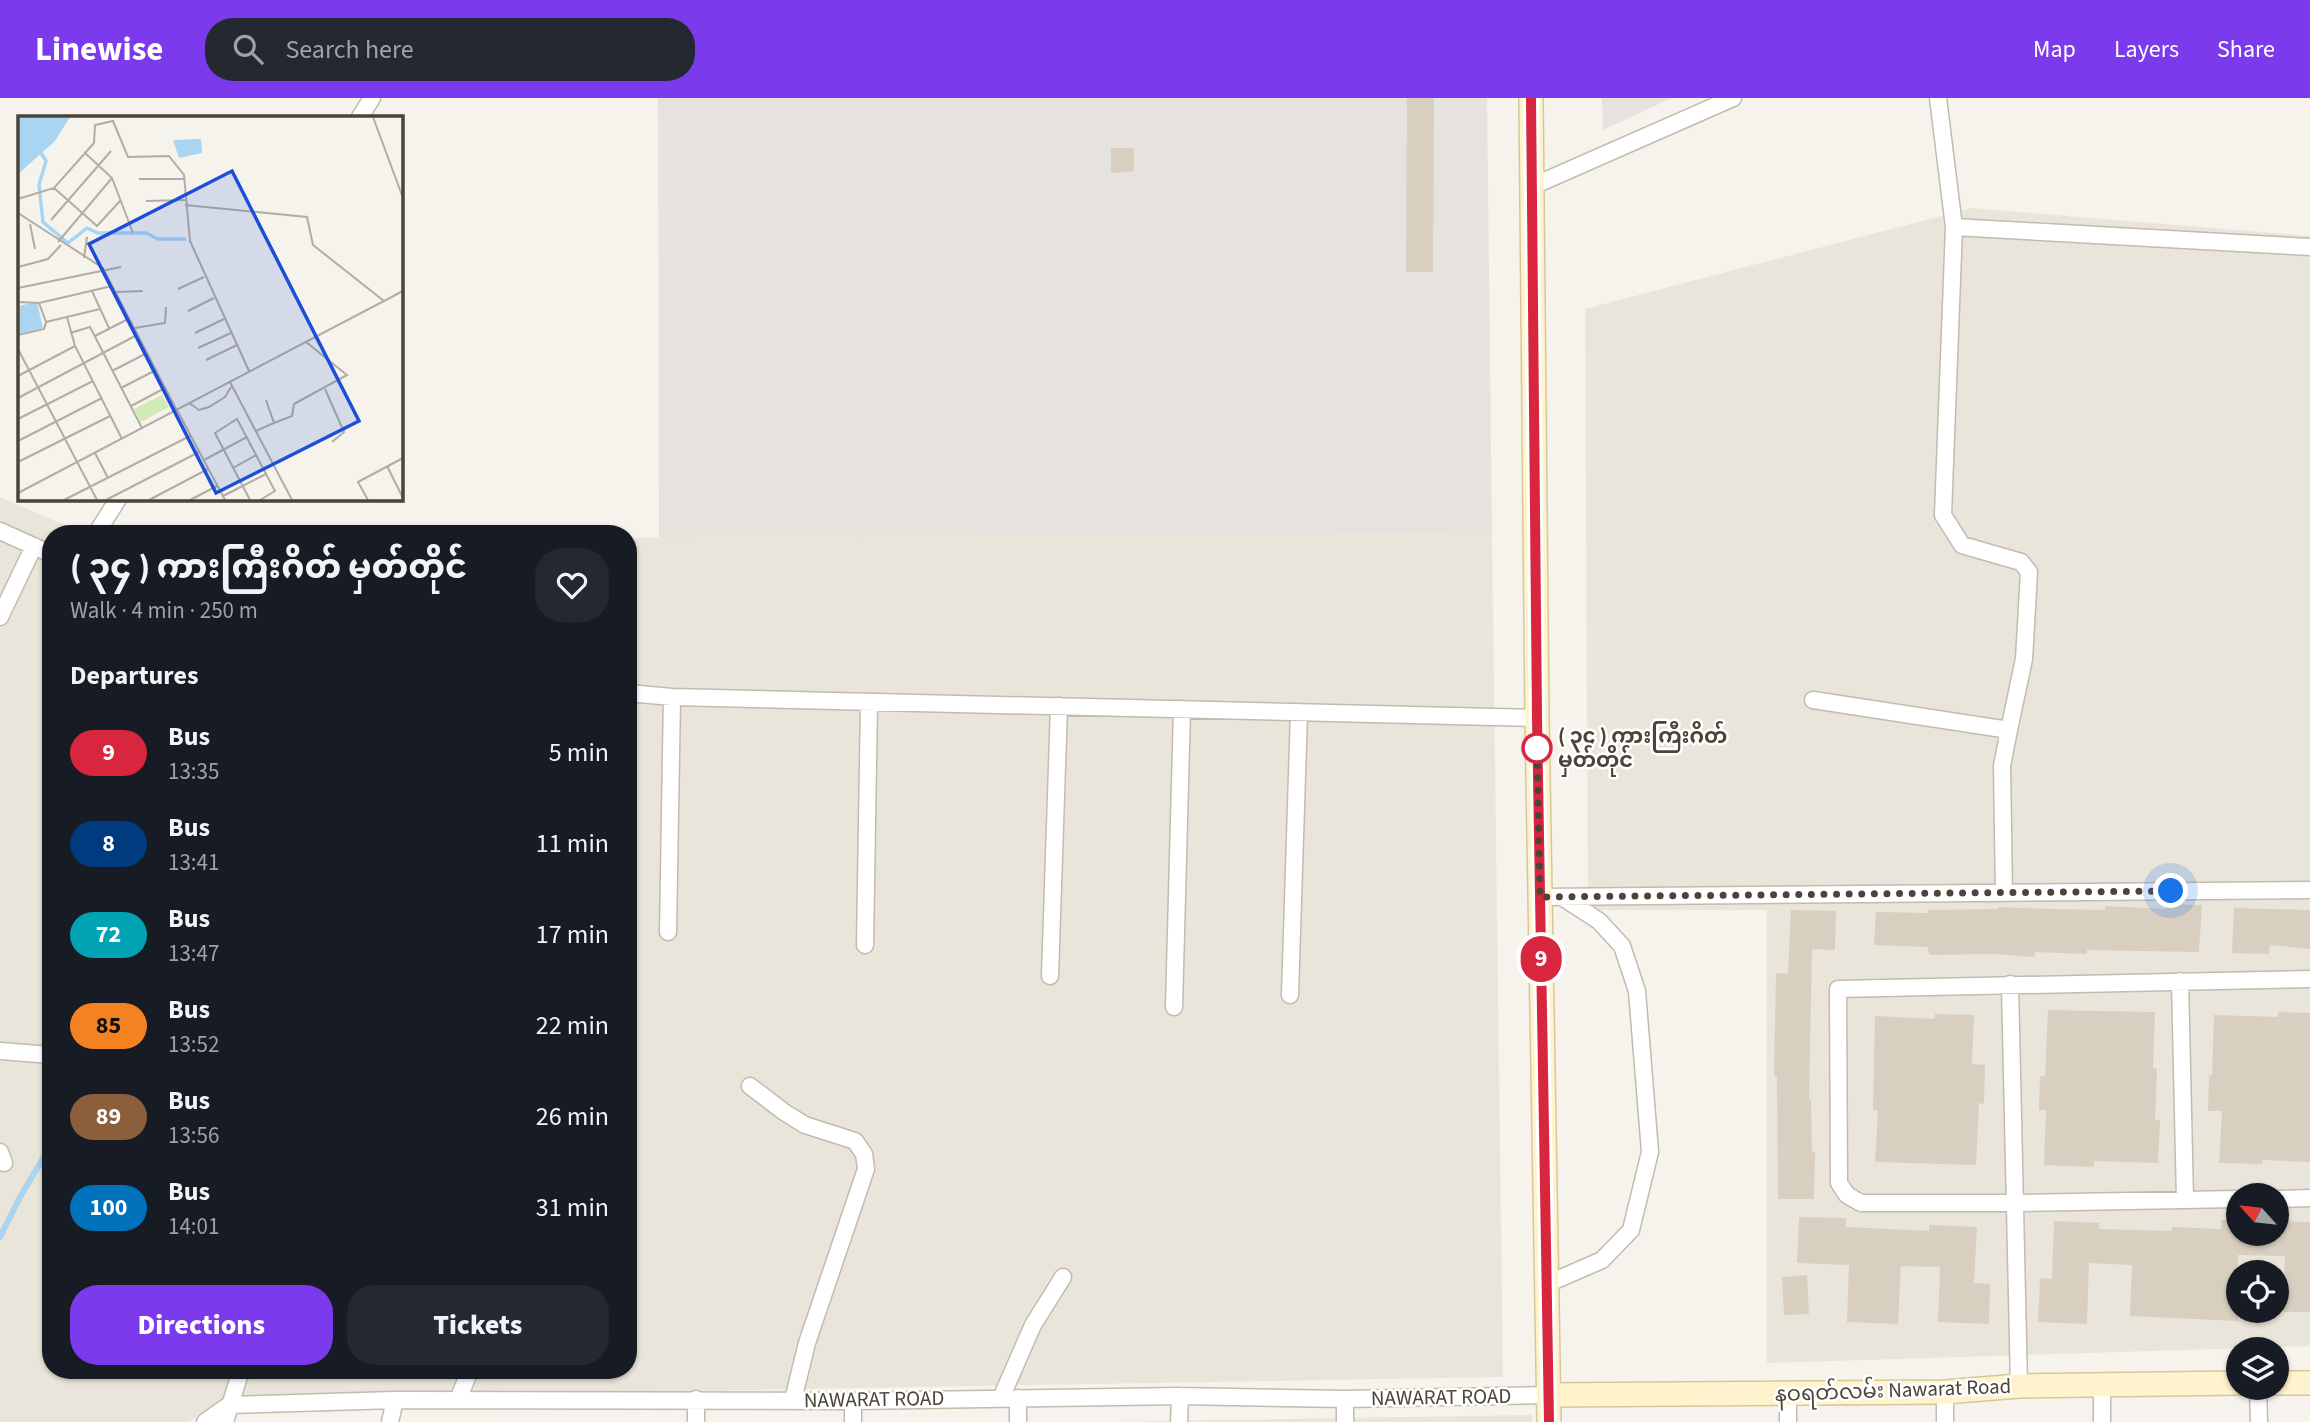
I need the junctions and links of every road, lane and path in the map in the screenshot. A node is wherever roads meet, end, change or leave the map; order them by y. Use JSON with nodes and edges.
{"nodes":[{"id":1,"x":372,"y":98,"type":"edge"},
{"id":2,"x":1531,"y":98,"type":"edge"},
{"id":3,"x":1733,"y":98,"type":"edge"},
{"id":4,"x":1938,"y":98,"type":"edge"},
{"id":5,"x":361,"y":116,"type":"edge"},
{"id":6,"x":1532,"y":186,"type":"junction"},
{"id":7,"x":1954,"y":227,"type":"junction"},
{"id":8,"x":2310,"y":247,"type":"edge"},
{"id":9,"x":117,"y":500,"type":"edge"},
{"id":10,"x":102,"y":525,"type":"edge"},
{"id":11,"x":0,"y":531,"type":"edge"},
{"id":12,"x":34,"y":546,"type":"junction"},
{"id":13,"x":42,"y":550,"type":"edge"},
{"id":14,"x":0,"y":617,"type":"edge"},
{"id":15,"x":637,"y":694,"type":"edge"},
{"id":16,"x":672,"y":697,"type":"junction"},
{"id":17,"x":1813,"y":700,"type":"dead end"},
{"id":18,"x":869,"y":702,"type":"junction"},
{"id":19,"x":1059,"y":706,"type":"junction"},
{"id":20,"x":1182,"y":709,"type":"junction"},
{"id":21,"x":1299,"y":712,"type":"junction"},
{"id":22,"x":1537,"y":718,"type":"junction"},
{"id":23,"x":2009,"y":730,"type":"junction"},
{"id":24,"x":2310,"y":890,"type":"edge"},
{"id":25,"x":2004,"y":893,"type":"junction"},
{"id":26,"x":1551,"y":897,"type":"junction"},
{"id":27,"x":668,"y":932,"type":"dead end"},
{"id":28,"x":865,"y":945,"type":"dead end"},
{"id":29,"x":1050,"y":976,"type":"dead end"},
{"id":30,"x":2310,"y":979,"type":"edge"},
{"id":31,"x":2180,"y":981,"type":"junction"},
{"id":32,"x":2010,"y":984,"type":"junction"},
{"id":33,"x":1290,"y":995,"type":"dead end"},
{"id":34,"x":1174,"y":1007,"type":"dead end"},
{"id":35,"x":0,"y":1051,"type":"edge"},
{"id":36,"x":42,"y":1054,"type":"edge"},
{"id":37,"x":750,"y":1086,"type":"dead end"},
{"id":38,"x":2310,"y":1198,"type":"edge"},
{"id":39,"x":2226,"y":1199,"type":"edge"},
{"id":40,"x":2289,"y":1199,"type":"edge"},
{"id":41,"x":2185,"y":1200,"type":"junction"},
{"id":42,"x":2015,"y":1203,"type":"junction"},
{"id":43,"x":1063,"y":1277,"type":"dead end"},
{"id":44,"x":1547,"y":1284,"type":"junction"},
{"id":45,"x":239,"y":1379,"type":"edge"},
{"id":46,"x":466,"y":1379,"type":"edge"},
{"id":47,"x":2226,"y":1383,"type":"edge"},
{"id":48,"x":2289,"y":1383,"type":"edge"},
{"id":49,"x":2310,"y":1383,"type":"edge"},
{"id":50,"x":2102,"y":1385,"type":"junction"},
{"id":51,"x":2019,"y":1386,"type":"junction"},
{"id":52,"x":1945,"y":1392,"type":"junction"},
{"id":53,"x":1788,"y":1393,"type":"junction"},
{"id":54,"x":1548,"y":1395,"type":"junction"},
{"id":55,"x":1180,"y":1396,"type":"junction"},
{"id":56,"x":1009,"y":1398,"type":"junction"},
{"id":57,"x":696,"y":1399,"type":"junction"},
{"id":58,"x":1345,"y":1399,"type":"junction"},
{"id":59,"x":395,"y":1400,"type":"junction"},
{"id":60,"x":458,"y":1400,"type":"junction"},
{"id":61,"x":793,"y":1400,"type":"junction"},
{"id":62,"x":2258,"y":1400,"type":"edge"},
{"id":63,"x":853,"y":1401,"type":"junction"},
{"id":64,"x":229,"y":1405,"type":"junction"},
{"id":65,"x":205,"y":1422,"type":"edge"},
{"id":66,"x":225,"y":1422,"type":"edge"},
{"id":67,"x":390,"y":1422,"type":"edge"},
{"id":68,"x":696,"y":1422,"type":"edge"},
{"id":69,"x":853,"y":1422,"type":"edge"},
{"id":70,"x":1018,"y":1422,"type":"edge"},
{"id":71,"x":1179,"y":1422,"type":"edge"},
{"id":72,"x":1345,"y":1422,"type":"edge"},
{"id":73,"x":1549,"y":1422,"type":"edge"},
{"id":74,"x":1788,"y":1422,"type":"edge"},
{"id":75,"x":1945,"y":1422,"type":"edge"},
{"id":76,"x":2102,"y":1422,"type":"edge"},
{"id":77,"x":2259,"y":1422,"type":"edge"}],
"edges":[{"from":1,"to":5,"type":"street"},
{"from":2,"to":6,"type":"main road"},
{"from":3,"to":6,"type":"street"},
{"from":4,"to":7,"type":"street"},
{"from":6,"to":22,"type":"main road"},
{"from":7,"to":8,"type":"street"},
{"from":7,"to":23,"type":"street"},
{"from":9,"to":10,"type":"street"},
{"from":11,"to":12,"type":"street"},
{"from":12,"to":13,"type":"street"},
{"from":12,"to":14,"type":"street"},
{"from":15,"to":16,"type":"street"},
{"from":16,"to":18,"type":"street"},
{"from":16,"to":27,"type":"street"},
{"from":17,"to":23,"type":"street"},
{"from":18,"to":19,"type":"street"},
{"from":18,"to":28,"type":"street"},
{"from":19,"to":20,"type":"street"},
{"from":19,"to":29,"type":"street"},
{"from":20,"to":21,"type":"street"},
{"from":20,"to":34,"type":"street"},
{"from":21,"to":22,"type":"street"},
{"from":21,"to":33,"type":"street"},
{"from":22,"to":26,"type":"main road"},
{"from":23,"to":25,"type":"street"},
{"from":24,"to":25,"type":"street"},
{"from":25,"to":26,"type":"street"},
{"from":26,"to":44,"type":"main road"},
{"from":26,"to":44,"type":"street"},
{"from":30,"to":31,"type":"street"},
{"from":31,"to":32,"type":"street"},
{"from":31,"to":41,"type":"street"},
{"from":32,"to":42,"type":"street"},
{"from":32,"to":42,"type":"street"},
{"from":35,"to":36,"type":"street"},
{"from":37,"to":61,"type":"street"},
{"from":38,"to":40,"type":"street"},
{"from":39,"to":41,"type":"street"},
{"from":41,"to":42,"type":"street"},
{"from":42,"to":51,"type":"street"},
{"from":43,"to":56,"type":"street"},
{"from":44,"to":54,"type":"main road"},
{"from":45,"to":64,"type":"street"},
{"from":46,"to":60,"type":"street"},
{"from":47,"to":50,"type":"main road","name":"နဝရတ်လမ်း Nawarat Road"},
{"from":48,"to":49,"type":"main road"},
{"from":50,"to":51,"type":"main road","name":"နဝရတ်လမ်း Nawarat Road"},
{"from":50,"to":76,"type":"street"},
{"from":51,"to":52,"type":"main road","name":"နဝရတ်လမ်း Nawarat Road"},
{"from":52,"to":53,"type":"main road","name":"နဝရတ်လမ်း Nawarat Road"},
{"from":52,"to":75,"type":"street"},
{"from":53,"to":54,"type":"main road","name":"နဝရတ်လမ်း Nawarat Road"},
{"from":53,"to":74,"type":"street"},
{"from":54,"to":58,"type":"street","name":"NAWARAT ROAD"},
{"from":54,"to":73,"type":"main road"},
{"from":55,"to":56,"type":"street","name":"NAWARAT ROAD"},
{"from":55,"to":58,"type":"street","name":"NAWARAT ROAD"},
{"from":55,"to":71,"type":"street"},
{"from":56,"to":63,"type":"street","name":"NAWARAT ROAD"},
{"from":56,"to":70,"type":"street"},
{"from":57,"to":60,"type":"street","name":"NAWARAT ROAD"},
{"from":57,"to":61,"type":"street","name":"NAWARAT ROAD"},
{"from":57,"to":68,"type":"street"},
{"from":58,"to":72,"type":"street"},
{"from":59,"to":60,"type":"street","name":"NAWARAT ROAD"},
{"from":59,"to":64,"type":"street","name":"NAWARAT ROAD"},
{"from":59,"to":67,"type":"street"},
{"from":61,"to":63,"type":"street","name":"NAWARAT ROAD"},
{"from":62,"to":77,"type":"street"},
{"from":63,"to":69,"type":"street"},
{"from":64,"to":65,"type":"street"},
{"from":64,"to":66,"type":"street"}]}
